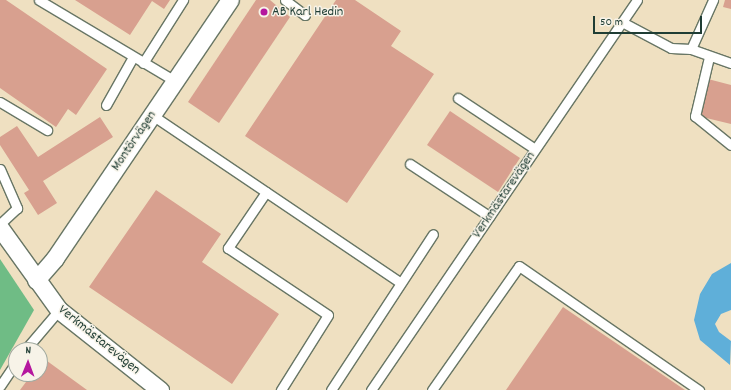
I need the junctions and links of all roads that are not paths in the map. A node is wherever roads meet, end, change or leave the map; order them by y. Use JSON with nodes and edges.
{"nodes":[{"id":1,"x":39,"y":0,"type":"edge"},
{"id":2,"x":183,"y":0,"type":"edge"},
{"id":3,"x":230,"y":0,"type":"edge"},
{"id":4,"x":285,"y":0,"type":"edge"},
{"id":5,"x":637,"y":0,"type":"edge"},
{"id":6,"x":713,"y":0,"type":"edge"},
{"id":7,"x":305,"y":15,"type":"dead end"},
{"id":8,"x":622,"y":22,"type":"junction"},
{"id":9,"x":691,"y":49,"type":"junction"},
{"id":10,"x":133,"y":57,"type":"junction"},
{"id":11,"x":709,"y":57,"type":"junction"},
{"id":12,"x":143,"y":63,"type":"junction"},
{"id":13,"x":731,"y":63,"type":"edge"},
{"id":14,"x":175,"y":81,"type":"junction"},
{"id":15,"x":458,"y":98,"type":"dead end"},
{"id":16,"x":0,"y":102,"type":"edge"},
{"id":17,"x":106,"y":105,"type":"dead end"},
{"id":18,"x":152,"y":114,"type":"junction"},
{"id":19,"x":47,"y":130,"type":"dead end"},
{"id":20,"x":731,"y":145,"type":"edge"},
{"id":21,"x":535,"y":150,"type":"junction"},
{"id":22,"x":410,"y":164,"type":"dead end"},
{"id":23,"x":0,"y":170,"type":"edge"},
{"id":24,"x":266,"y":192,"type":"junction"},
{"id":25,"x":489,"y":216,"type":"junction"},
{"id":26,"x":0,"y":224,"type":"edge"},
{"id":27,"x":0,"y":228,"type":"edge"},
{"id":28,"x":433,"y":234,"type":"dead end"},
{"id":29,"x":36,"y":280,"type":"junction"},
{"id":30,"x":400,"y":282,"type":"junction"},
{"id":31,"x":59,"y":310,"type":"junction"},
{"id":32,"x":32,"y":342,"type":"edge"},
{"id":33,"x":8,"y":374,"type":"edge"},
{"id":34,"x":0,"y":386,"type":"edge"},
{"id":35,"x":160,"y":390,"type":"edge"},
{"id":36,"x":281,"y":390,"type":"edge"},
{"id":37,"x":330,"y":390,"type":"edge"},
{"id":38,"x":371,"y":390,"type":"edge"},
{"id":39,"x":432,"y":390,"type":"edge"},
{"id":40,"x":699,"y":390,"type":"edge"}],
"edges":[{"from":1,"to":10,"type":"lane"},
{"from":2,"to":12,"type":"lane"},
{"from":3,"to":14,"type":"street","name":"Montörvägen"},
{"from":4,"to":7,"type":"lane"},
{"from":5,"to":8,"type":"lane","name":"Verkmästarevägen"},
{"from":6,"to":9,"type":"lane"},
{"from":8,"to":9,"type":"lane"},
{"from":8,"to":21,"type":"lane","name":"Verkmästarevägen"},
{"from":9,"to":11,"type":"lane"},
{"from":10,"to":12,"type":"lane"},
{"from":10,"to":17,"type":"lane"},
{"from":11,"to":13,"type":"lane"},
{"from":11,"to":20,"type":"lane"},
{"from":12,"to":14,"type":"lane"},
{"from":14,"to":18,"type":"street","name":"Montörvägen"},
{"from":15,"to":21,"type":"lane"},
{"from":16,"to":19,"type":"lane"},
{"from":18,"to":24,"type":"lane"},
{"from":18,"to":29,"type":"street","name":"Montörvägen"},
{"from":21,"to":25,"type":"lane","name":"Verkmästarevägen"},
{"from":22,"to":25,"type":"lane"},
{"from":23,"to":26,"type":"lane"},
{"from":24,"to":30,"type":"lane"},
{"from":24,"to":36,"type":"lane"},
{"from":25,"to":38,"type":"lane","name":"Verkmästarevägen"},
{"from":27,"to":29,"type":"street","name":"Verkmästarevägen"},
{"from":28,"to":30,"type":"lane"},
{"from":29,"to":31,"type":"street","name":"Verkmästarevägen"},
{"from":30,"to":37,"type":"lane"},
{"from":31,"to":32,"type":"lane"},
{"from":31,"to":35,"type":"street","name":"Verkmästarevägen"},
{"from":33,"to":34,"type":"lane"},
{"from":39,"to":40,"type":"lane"}]}
